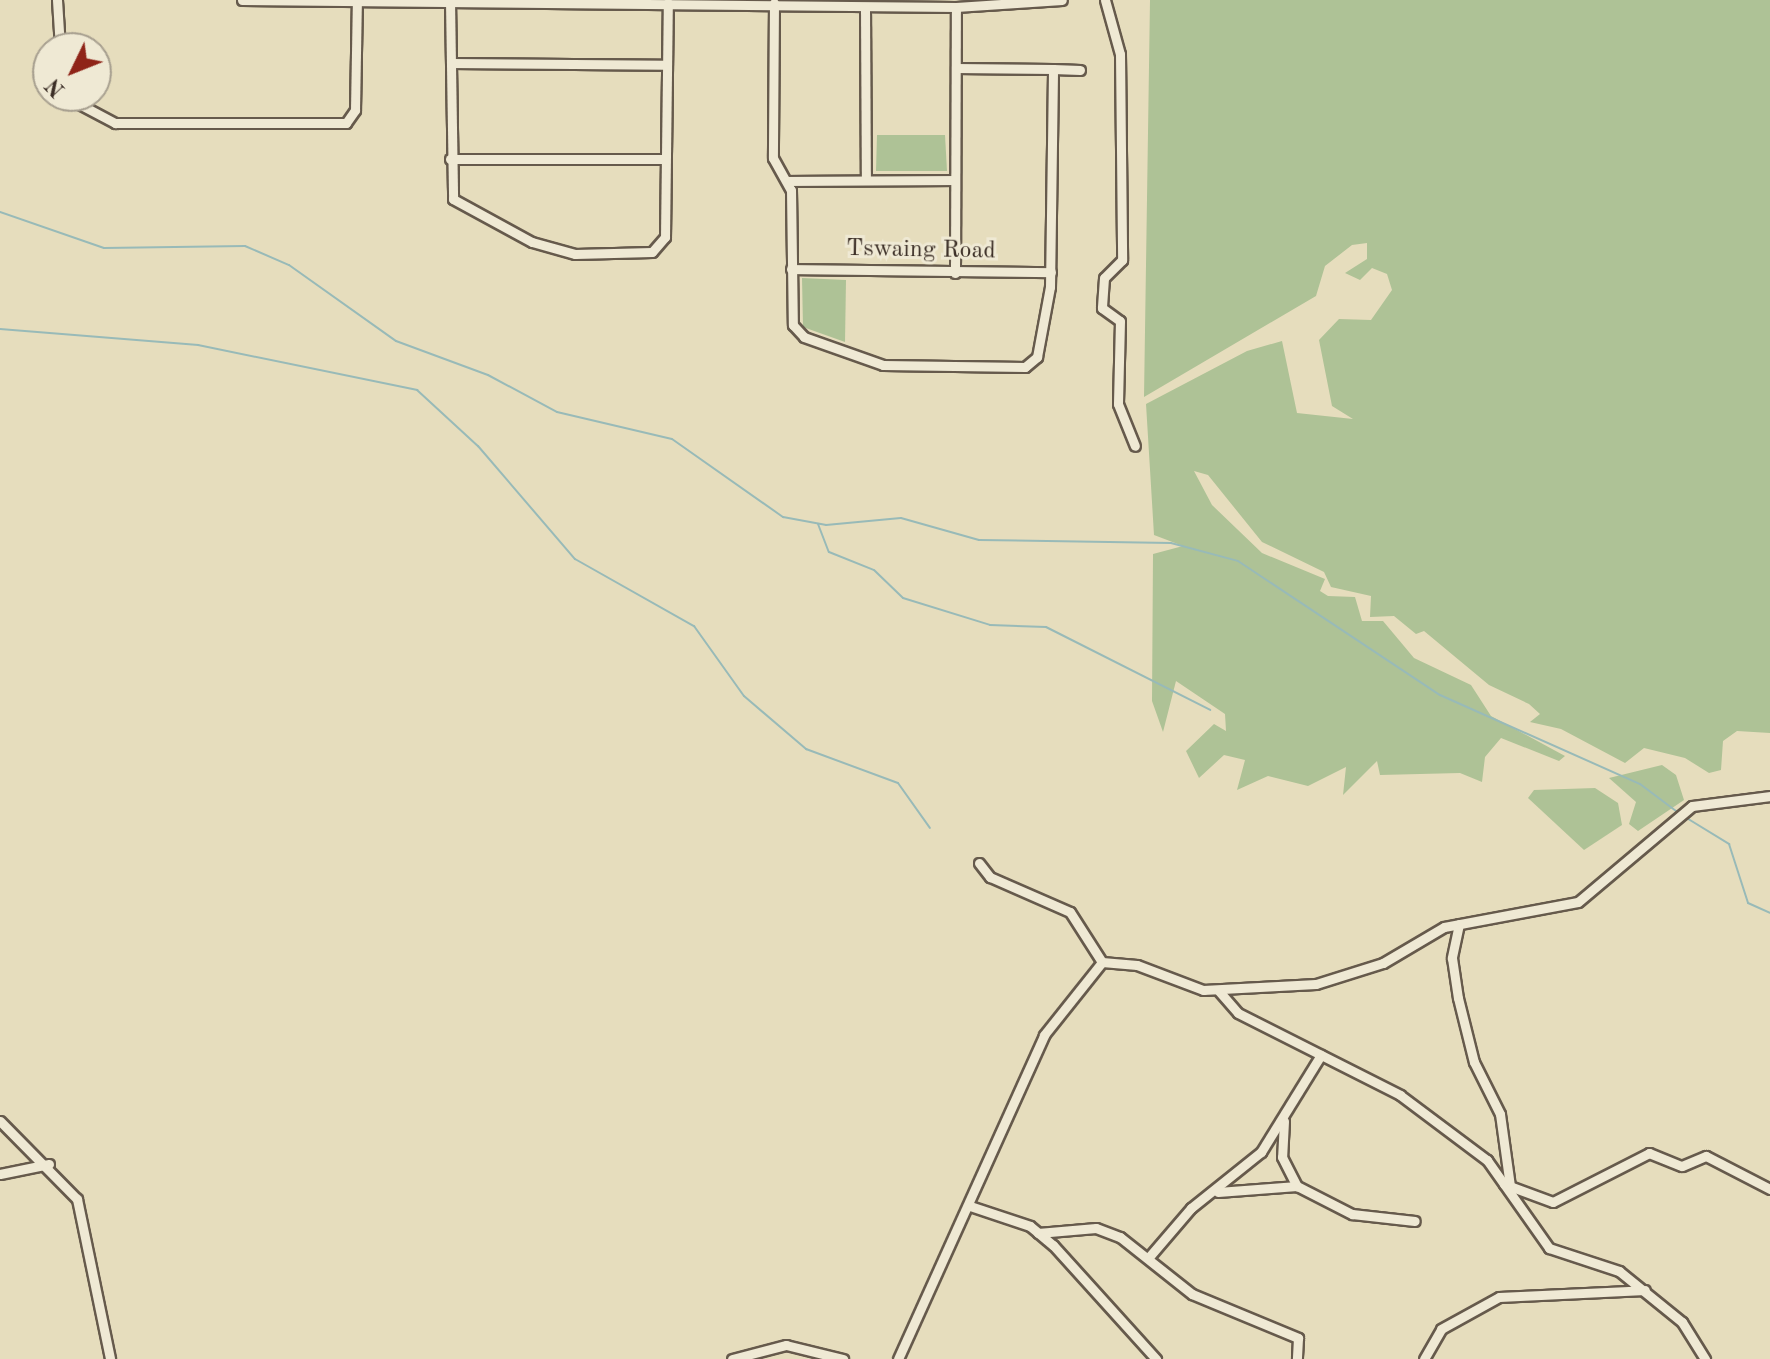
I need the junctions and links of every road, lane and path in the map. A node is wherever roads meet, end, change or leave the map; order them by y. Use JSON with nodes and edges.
{"nodes":[{"id":1,"x":57,"y":0,"type":"edge"},
{"id":2,"x":242,"y":0,"type":"edge"},
{"id":3,"x":298,"y":0,"type":"edge"},
{"id":4,"x":357,"y":0,"type":"edge"},
{"id":5,"x":400,"y":0,"type":"edge"},
{"id":6,"x":1062,"y":0,"type":"edge"},
{"id":7,"x":1105,"y":0,"type":"edge"},
{"id":8,"x":450,"y":1,"type":"edge"},
{"id":9,"x":639,"y":1,"type":"edge"},
{"id":10,"x":713,"y":1,"type":"edge"},
{"id":11,"x":668,"y":3,"type":"junction"},
{"id":12,"x":774,"y":3,"type":"junction"},
{"id":13,"x":865,"y":7,"type":"junction"},
{"id":14,"x":956,"y":7,"type":"junction"},
{"id":15,"x":59,"y":32,"type":"edge"},
{"id":16,"x":451,"y":63,"type":"junction"},
{"id":17,"x":665,"y":65,"type":"junction"},
{"id":18,"x":956,"y":68,"type":"junction"},
{"id":19,"x":1053,"y":69,"type":"junction"},
{"id":20,"x":1080,"y":70,"type":"dead end"},
{"id":21,"x":94,"y":112,"type":"edge"},
{"id":22,"x":450,"y":159,"type":"junction"},
{"id":23,"x":665,"y":159,"type":"junction"},
{"id":24,"x":866,"y":179,"type":"junction"},
{"id":25,"x":954,"y":180,"type":"junction"},
{"id":26,"x":788,"y":181,"type":"junction"},
{"id":27,"x":791,"y":269,"type":"junction"},
{"id":28,"x":1051,"y":272,"type":"junction"},
{"id":29,"x":955,"y":273,"type":"junction"},
{"id":30,"x":1135,"y":446,"type":"dead end"},
{"id":31,"x":1770,"y":796,"type":"edge"},
{"id":32,"x":979,"y":863,"type":"dead end"},
{"id":33,"x":1459,"y":924,"type":"junction"},
{"id":34,"x":1102,"y":962,"type":"junction"},
{"id":35,"x":1218,"y":990,"type":"junction"},
{"id":36,"x":1321,"y":1055,"type":"junction"},
{"id":37,"x":1285,"y":1118,"type":"junction"},
{"id":38,"x":0,"y":1121,"type":"edge"},
{"id":39,"x":49,"y":1164,"type":"junction"},
{"id":40,"x":0,"y":1174,"type":"edge"},
{"id":41,"x":1507,"y":1185,"type":"junction"},
{"id":42,"x":1297,"y":1186,"type":"junction"},
{"id":43,"x":1770,"y":1189,"type":"edge"},
{"id":44,"x":1214,"y":1193,"type":"junction"},
{"id":45,"x":970,"y":1206,"type":"junction"},
{"id":46,"x":1415,"y":1221,"type":"dead end"},
{"id":47,"x":1038,"y":1233,"type":"junction"},
{"id":48,"x":1149,"y":1257,"type":"junction"},
{"id":49,"x":1645,"y":1290,"type":"junction"},
{"id":50,"x":897,"y":1357,"type":"edge"},
{"id":51,"x":110,"y":1359,"type":"edge"},
{"id":52,"x":732,"y":1359,"type":"edge"},
{"id":53,"x":843,"y":1359,"type":"edge"},
{"id":54,"x":1156,"y":1359,"type":"edge"},
{"id":55,"x":1297,"y":1359,"type":"edge"},
{"id":56,"x":1424,"y":1359,"type":"edge"},
{"id":57,"x":1705,"y":1359,"type":"edge"}],
"edges":[{"from":1,"to":15,"type":"street"},
{"from":2,"to":3,"type":"street"},
{"from":3,"to":4,"type":"street"},
{"from":4,"to":5,"type":"street"},
{"from":4,"to":21,"type":"street"},
{"from":5,"to":8,"type":"street"},
{"from":6,"to":14,"type":"street"},
{"from":7,"to":30,"type":"street"},
{"from":8,"to":9,"type":"street"},
{"from":8,"to":16,"type":"street"},
{"from":9,"to":11,"type":"street"},
{"from":10,"to":11,"type":"street"},
{"from":10,"to":12,"type":"street"},
{"from":11,"to":17,"type":"street"},
{"from":12,"to":13,"type":"street"},
{"from":12,"to":26,"type":"street"},
{"from":13,"to":14,"type":"street"},
{"from":13,"to":24,"type":"street"},
{"from":14,"to":18,"type":"street"},
{"from":16,"to":17,"type":"street"},
{"from":16,"to":22,"type":"street"},
{"from":17,"to":23,"type":"street"},
{"from":18,"to":19,"type":"street"},
{"from":18,"to":25,"type":"street"},
{"from":19,"to":20,"type":"street"},
{"from":19,"to":28,"type":"street"},
{"from":22,"to":23,"type":"street"},
{"from":22,"to":23,"type":"street"},
{"from":24,"to":25,"type":"street"},
{"from":24,"to":26,"type":"street"},
{"from":25,"to":29,"type":"street"},
{"from":26,"to":27,"type":"street"},
{"from":27,"to":28,"type":"street"},
{"from":27,"to":29,"type":"street","name":"Tswaing Road"},
{"from":28,"to":29,"type":"street","name":"Tswaing Road"},
{"from":31,"to":33,"type":"street"},
{"from":32,"to":34,"type":"street"},
{"from":33,"to":35,"type":"street"},
{"from":33,"to":41,"type":"street"},
{"from":34,"to":35,"type":"street"},
{"from":34,"to":45,"type":"street"},
{"from":35,"to":36,"type":"street"},
{"from":36,"to":37,"type":"street"},
{"from":36,"to":41,"type":"street"},
{"from":37,"to":42,"type":"street"},
{"from":37,"to":44,"type":"street"},
{"from":38,"to":39,"type":"street"},
{"from":39,"to":40,"type":"street"},
{"from":39,"to":51,"type":"street"},
{"from":41,"to":43,"type":"street"},
{"from":41,"to":49,"type":"street"},
{"from":42,"to":44,"type":"street"},
{"from":42,"to":46,"type":"street"},
{"from":44,"to":48,"type":"street"},
{"from":45,"to":47,"type":"street"},
{"from":45,"to":50,"type":"street"},
{"from":47,"to":48,"type":"street"},
{"from":47,"to":54,"type":"street"},
{"from":48,"to":55,"type":"street"},
{"from":49,"to":56,"type":"street"},
{"from":49,"to":57,"type":"street"},
{"from":52,"to":53,"type":"street"}]}
